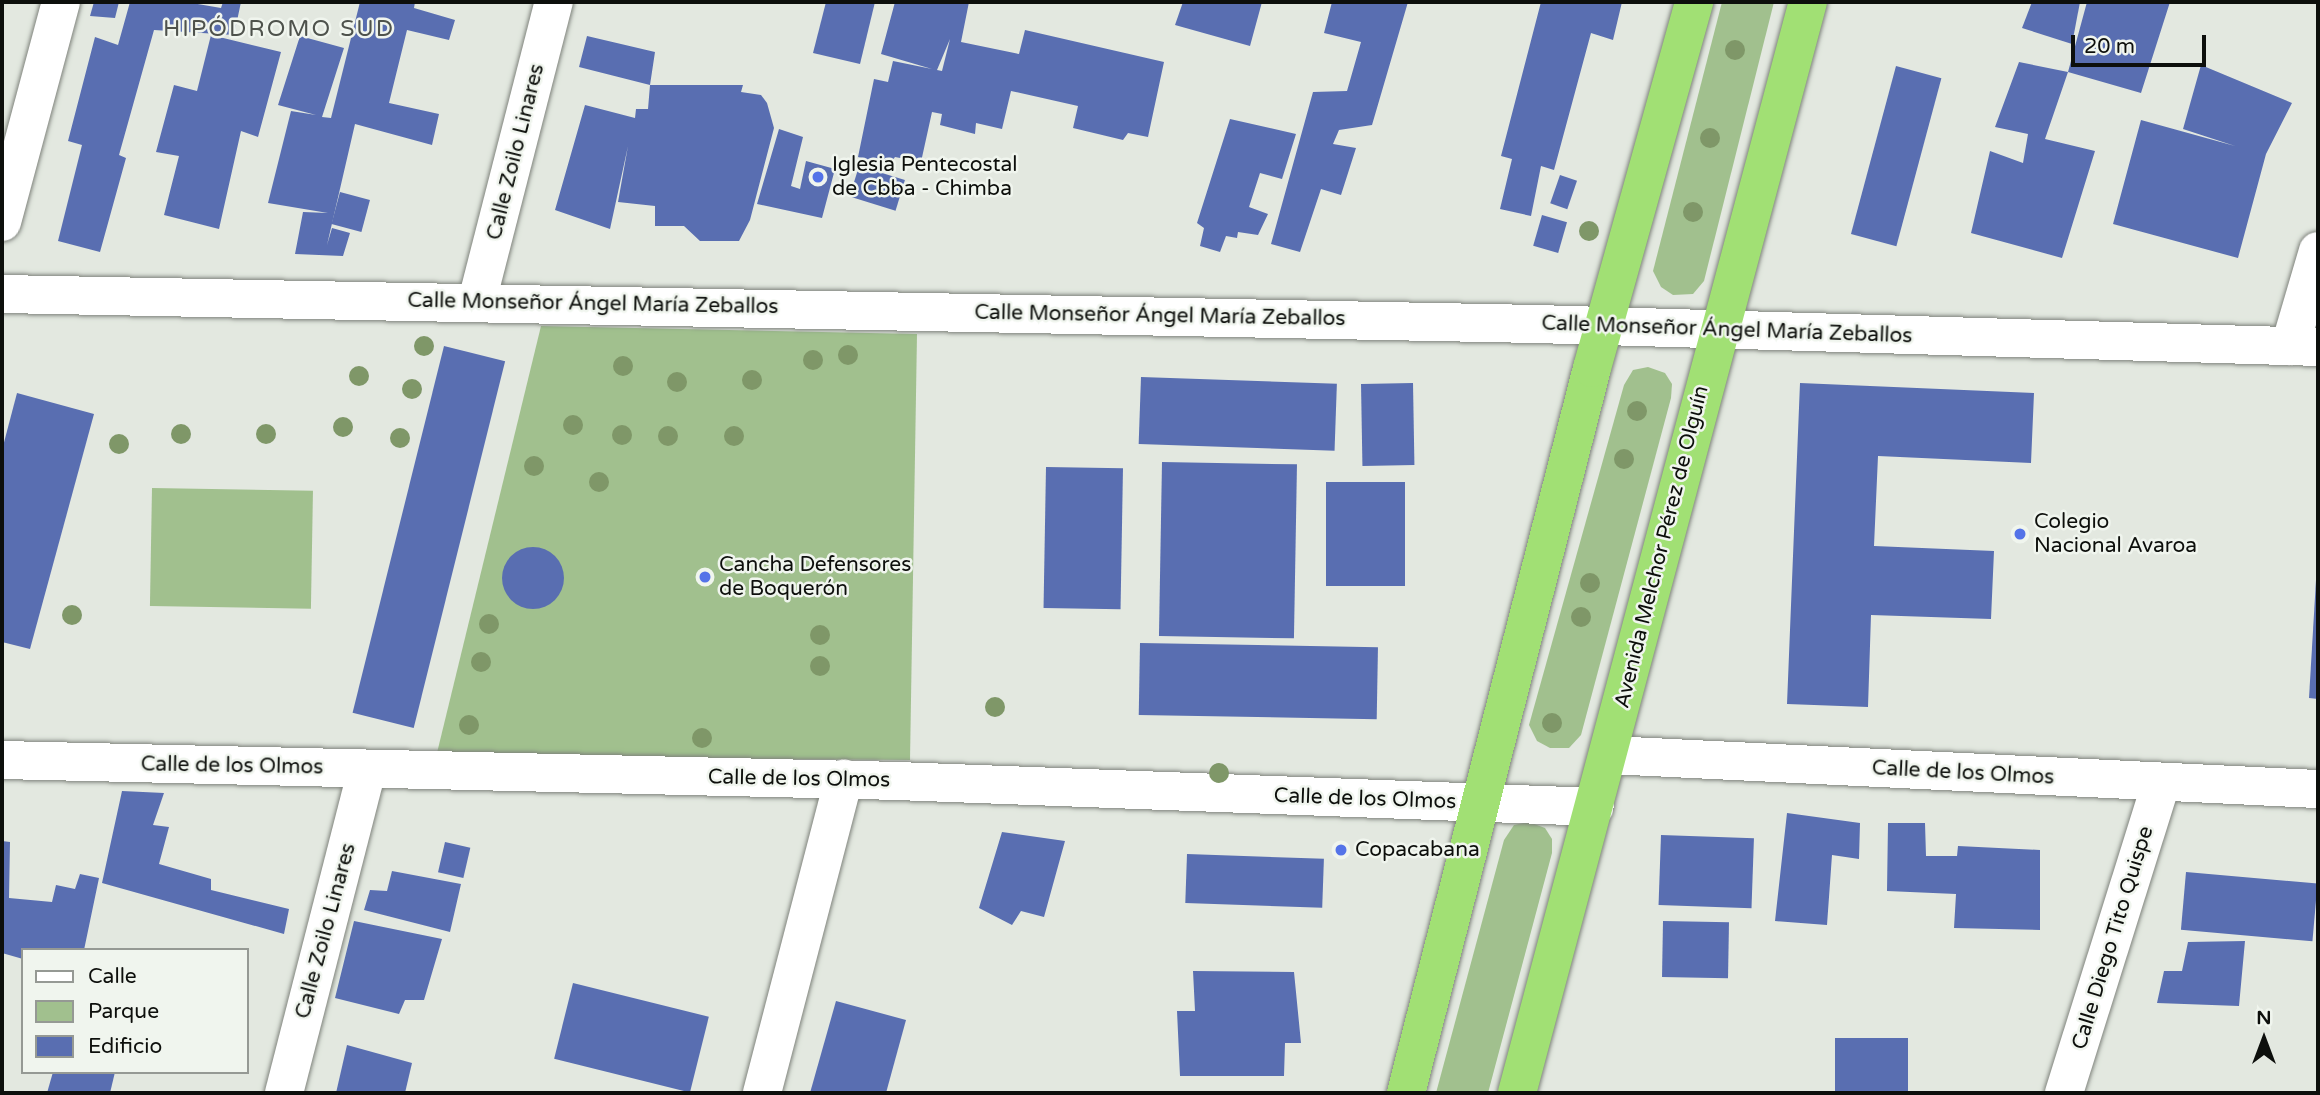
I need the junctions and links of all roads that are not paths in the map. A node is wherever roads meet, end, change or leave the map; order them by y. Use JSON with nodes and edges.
{"nodes":[{"id":1,"x":61,"y":2,"type":"edge"},
{"id":2,"x":554,"y":2,"type":"edge"},
{"id":3,"x":1694,"y":2,"type":"edge"},
{"id":4,"x":1808,"y":2,"type":"edge"},
{"id":5,"x":2,"y":222,"type":"edge"},
{"id":6,"x":2318,"y":251,"type":"edge"},
{"id":7,"x":2,"y":295,"type":"edge"},
{"id":8,"x":477,"y":301,"type":"junction"},
{"id":9,"x":1605,"y":326,"type":"junction"},
{"id":10,"x":1718,"y":330,"type":"junction"},
{"id":11,"x":2304,"y":346,"type":"edge"},
{"id":12,"x":1609,"y":755,"type":"junction"},
{"id":13,"x":2,"y":760,"type":"edge"},
{"id":14,"x":368,"y":770,"type":"junction"},
{"id":15,"x":844,"y":779,"type":"junction"},
{"id":16,"x":2161,"y":784,"type":"junction"},
{"id":17,"x":2318,"y":789,"type":"edge"},
{"id":18,"x":1484,"y":803,"type":"junction"},
{"id":19,"x":1595,"y":807,"type":"junction"},
{"id":20,"x":284,"y":1093,"type":"edge"},
{"id":21,"x":762,"y":1093,"type":"edge"},
{"id":22,"x":1406,"y":1093,"type":"edge"},
{"id":23,"x":1517,"y":1093,"type":"edge"},
{"id":24,"x":2064,"y":1093,"type":"edge"}],
"edges":[{"from":1,"to":5,"type":"street"},
{"from":2,"to":8,"type":"street","name":"Calle Zoilo Linares"},
{"from":3,"to":9,"type":"highway"},
{"from":4,"to":10,"type":"highway","name":"Avenida Melchor Pérez de Olguín"},
{"from":6,"to":11,"type":"street"},
{"from":7,"to":8,"type":"street","name":"Calle Monseñor Ángel María Zeballos"},
{"from":8,"to":9,"type":"street","name":"Calle Monseñor Ángel María Zeballos"},
{"from":9,"to":10,"type":"street","name":"Calle Monseñor Ángel María Zeballos"},
{"from":9,"to":18,"type":"highway"},
{"from":10,"to":11,"type":"street","name":"Calle Monseñor Ángel María Zeballos"},
{"from":10,"to":12,"type":"highway","name":"Avenida Melchor Pérez de Olguín"},
{"from":12,"to":16,"type":"street","name":"Calle de los Olmos"},
{"from":12,"to":19,"type":"highway","name":"Avenida Melchor Pérez de Olguín"},
{"from":13,"to":14,"type":"street","name":"Calle de los Olmos"},
{"from":14,"to":15,"type":"street","name":"Calle de los Olmos"},
{"from":14,"to":20,"type":"street","name":"Calle Zoilo Linares"},
{"from":15,"to":18,"type":"street","name":"Calle de los Olmos"},
{"from":15,"to":21,"type":"street"},
{"from":16,"to":17,"type":"street","name":"Calle de los Olmos"},
{"from":16,"to":24,"type":"street","name":"Calle Diego Tito Quispe"},
{"from":18,"to":19,"type":"street","name":"Calle de los Olmos"},
{"from":18,"to":22,"type":"highway"},
{"from":19,"to":23,"type":"highway","name":"Avenida Melchor Pérez de Olguín"}]}
